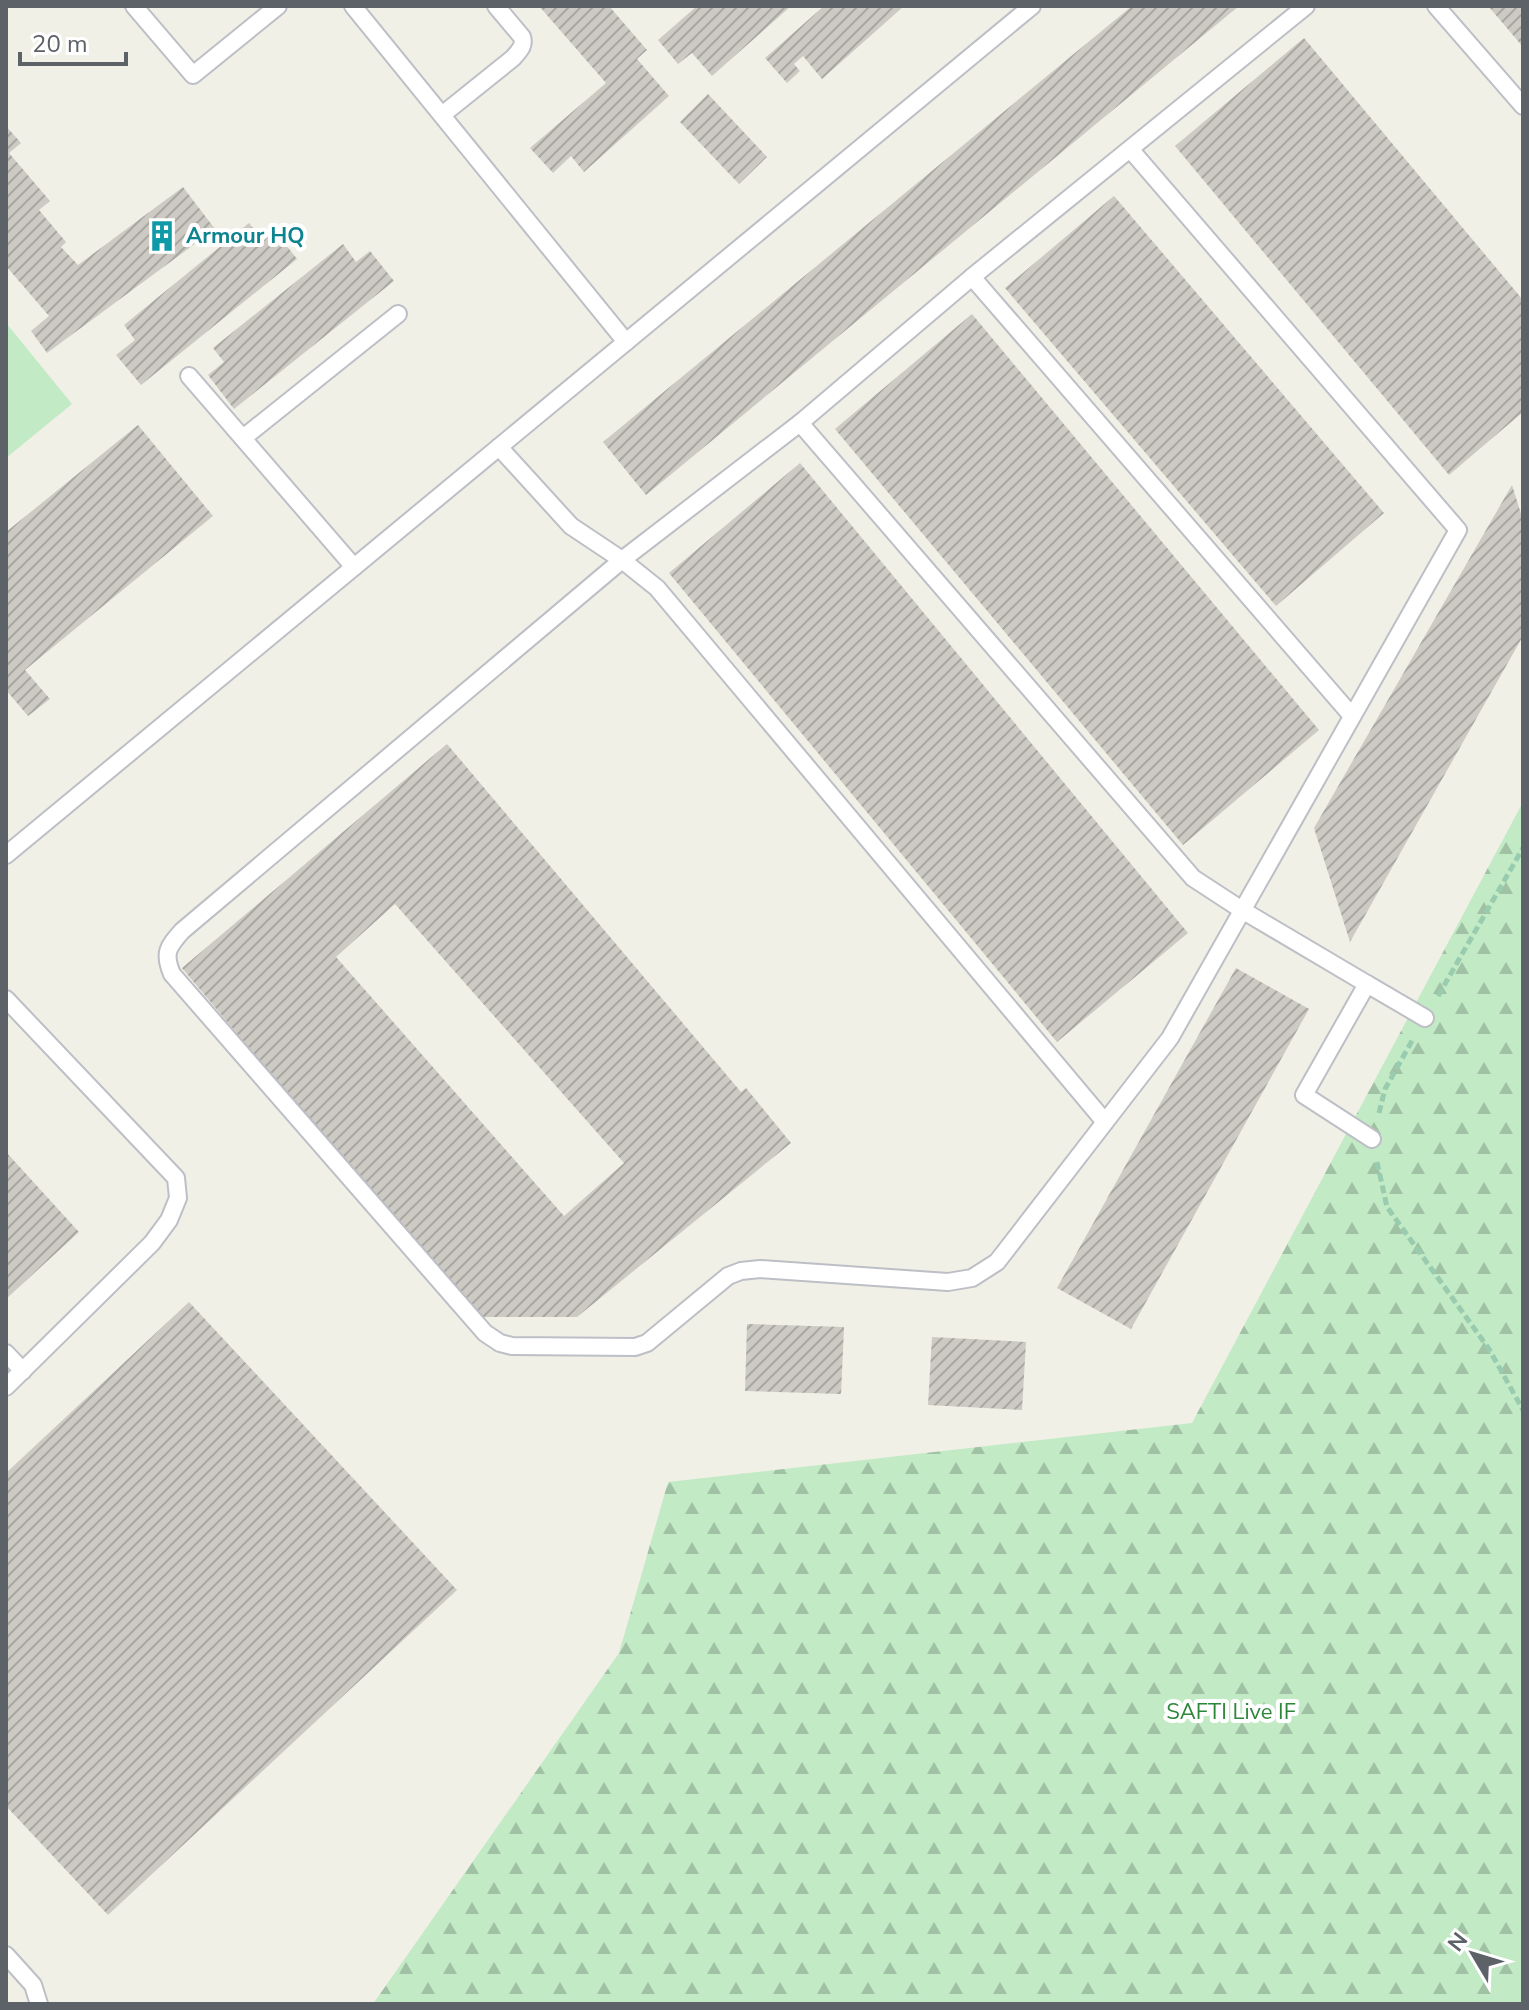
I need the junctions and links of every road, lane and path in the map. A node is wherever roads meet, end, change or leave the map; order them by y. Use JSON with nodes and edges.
{"nodes":[{"id":1,"x":134,"y":6,"type":"edge"},
{"id":2,"x":278,"y":6,"type":"edge"},
{"id":3,"x":353,"y":6,"type":"edge"},
{"id":4,"x":496,"y":6,"type":"edge"},
{"id":5,"x":1032,"y":6,"type":"edge"},
{"id":6,"x":1306,"y":6,"type":"edge"},
{"id":7,"x":1436,"y":6,"type":"edge"},
{"id":8,"x":1523,"y":106,"type":"edge"},
{"id":9,"x":442,"y":115,"type":"junction"},
{"id":10,"x":1130,"y":149,"type":"junction"},
{"id":11,"x":972,"y":277,"type":"junction"},
{"id":12,"x":398,"y":314,"type":"dead end"},
{"id":13,"x":626,"y":342,"type":"junction"},
{"id":14,"x":189,"y":376,"type":"dead end"},
{"id":15,"x":800,"y":423,"type":"junction"},
{"id":16,"x":243,"y":438,"type":"junction"},
{"id":17,"x":499,"y":447,"type":"junction"},
{"id":18,"x":622,"y":560,"type":"junction"},
{"id":19,"x":354,"y":567,"type":"junction"},
{"id":20,"x":1352,"y":716,"type":"junction"},
{"id":21,"x":1523,"y":848,"type":"edge"},
{"id":22,"x":6,"y":855,"type":"edge"},
{"id":23,"x":1242,"y":910,"type":"junction"},
{"id":24,"x":1367,"y":984,"type":"junction"},
{"id":25,"x":6,"y":999,"type":"edge"},
{"id":26,"x":1425,"y":1018,"type":"junction"},
{"id":27,"x":1105,"y":1122,"type":"junction"},
{"id":28,"x":1372,"y":1139,"type":"junction"},
{"id":29,"x":6,"y":1353,"type":"edge"},
{"id":30,"x":23,"y":1371,"type":"junction"},
{"id":31,"x":6,"y":1387,"type":"edge"},
{"id":32,"x":1523,"y":1410,"type":"edge"},
{"id":33,"x":6,"y":1955,"type":"edge"},
{"id":34,"x":39,"y":2004,"type":"edge"}],
"edges":[{"from":1,"to":2,"type":"lane"},
{"from":3,"to":9,"type":"lane"},
{"from":4,"to":9,"type":"lane"},
{"from":5,"to":13,"type":"lane"},
{"from":6,"to":10,"type":"lane"},
{"from":7,"to":8,"type":"lane"},
{"from":9,"to":13,"type":"lane"},
{"from":10,"to":11,"type":"lane"},
{"from":10,"to":20,"type":"lane"},
{"from":11,"to":15,"type":"lane"},
{"from":11,"to":20,"type":"lane"},
{"from":12,"to":16,"type":"lane"},
{"from":13,"to":17,"type":"lane"},
{"from":14,"to":16,"type":"lane"},
{"from":15,"to":18,"type":"lane"},
{"from":15,"to":23,"type":"lane"},
{"from":16,"to":19,"type":"lane"},
{"from":17,"to":18,"type":"lane"},
{"from":17,"to":19,"type":"lane"},
{"from":18,"to":27,"type":"lane"},
{"from":18,"to":27,"type":"lane"},
{"from":19,"to":22,"type":"lane"},
{"from":20,"to":23,"type":"lane"},
{"from":21,"to":26,"type":"path"},
{"from":23,"to":24,"type":"lane"},
{"from":23,"to":27,"type":"lane"},
{"from":24,"to":26,"type":"lane"},
{"from":24,"to":28,"type":"lane"},
{"from":25,"to":30,"type":"lane"},
{"from":26,"to":28,"type":"path"},
{"from":28,"to":32,"type":"path"},
{"from":29,"to":30,"type":"lane"},
{"from":30,"to":31,"type":"lane"},
{"from":33,"to":34,"type":"lane"}]}
